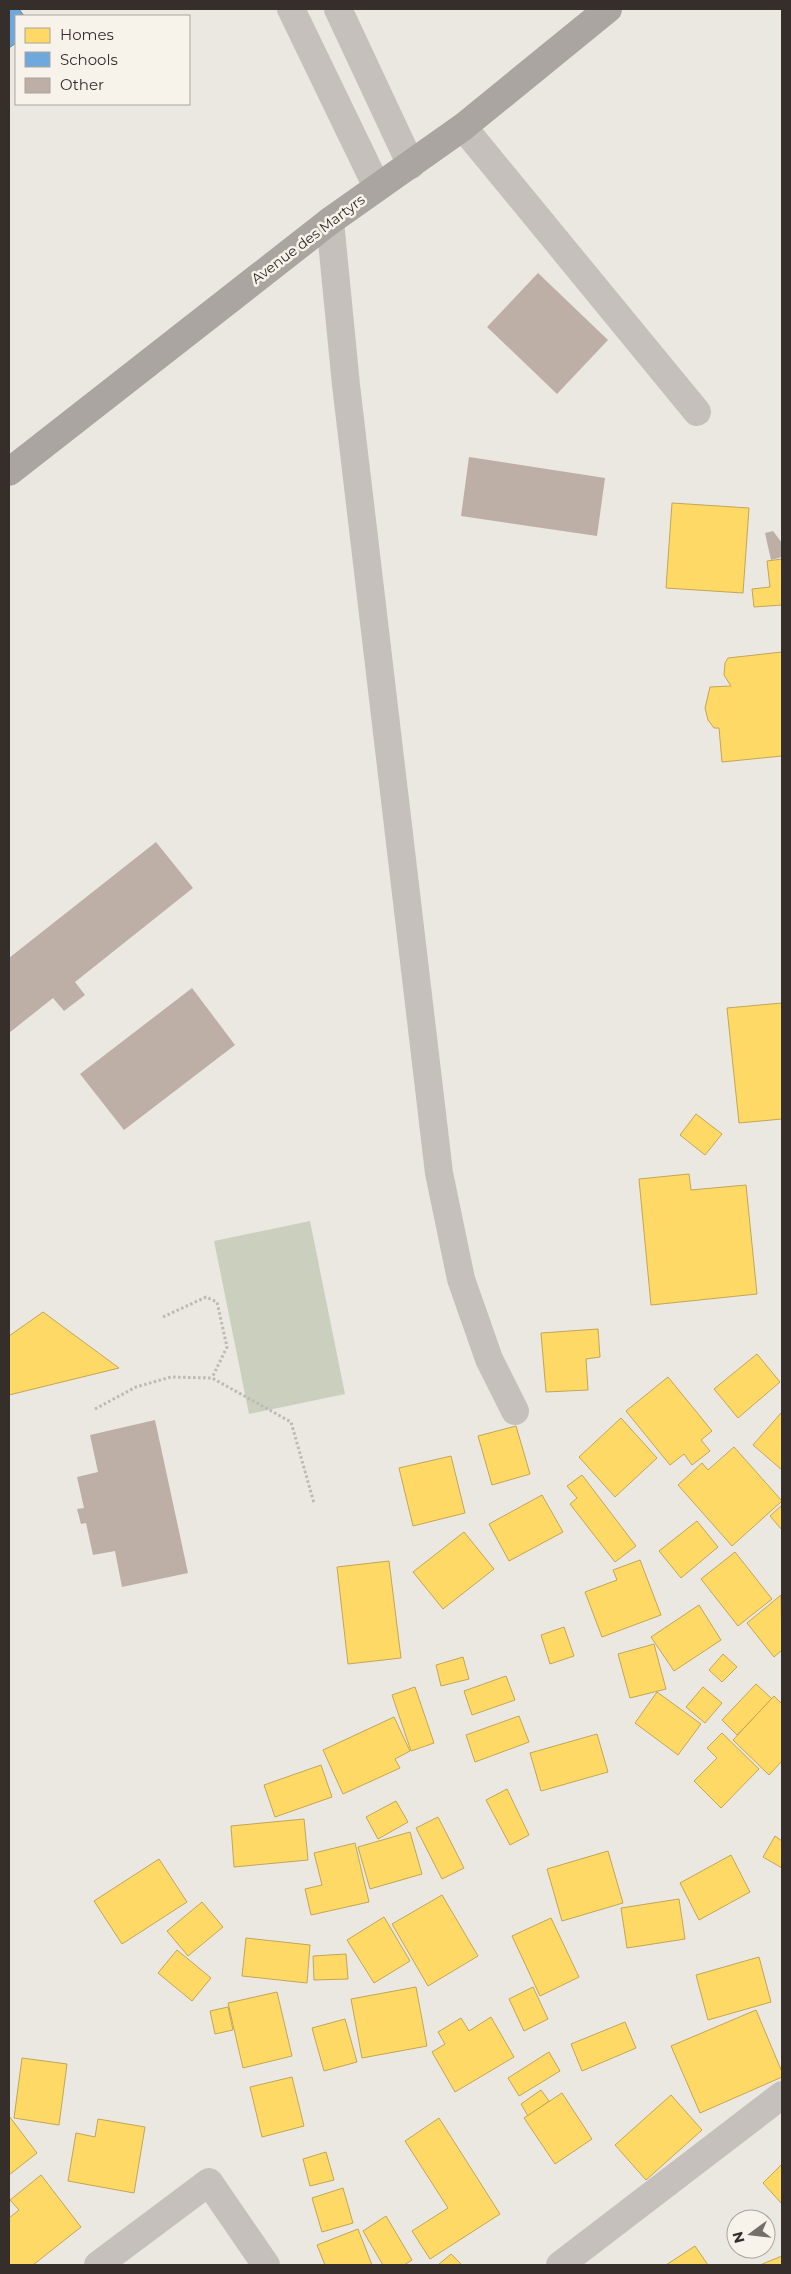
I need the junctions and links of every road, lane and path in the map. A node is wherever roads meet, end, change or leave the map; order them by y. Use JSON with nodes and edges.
{"nodes":[{"id":1,"x":291,"y":9,"type":"edge"},
{"id":2,"x":338,"y":9,"type":"edge"},
{"id":3,"x":608,"y":9,"type":"edge"},
{"id":4,"x":464,"y":127,"type":"junction"},
{"id":5,"x":411,"y":165,"type":"junction"},
{"id":6,"x":377,"y":187,"type":"junction"},
{"id":7,"x":330,"y":221,"type":"junction"},
{"id":8,"x":697,"y":412,"type":"dead end"},
{"id":9,"x":9,"y":472,"type":"edge"},
{"id":10,"x":163,"y":1317,"type":"dead end"},
{"id":11,"x":212,"y":1378,"type":"junction"},
{"id":12,"x":95,"y":1410,"type":"dead end"},
{"id":13,"x":515,"y":1410,"type":"dead end"},
{"id":14,"x":314,"y":1503,"type":"dead end"},
{"id":15,"x":782,"y":2095,"type":"edge"},
{"id":16,"x":98,"y":2265,"type":"edge"},
{"id":17,"x":266,"y":2265,"type":"edge"},
{"id":18,"x":560,"y":2265,"type":"edge"}],
"edges":[{"from":1,"to":6,"type":"street"},
{"from":2,"to":5,"type":"street"},
{"from":3,"to":4,"type":"main road","name":"Avenue des Martyrs"},
{"from":4,"to":5,"type":"main road","name":"Avenue des Martyrs"},
{"from":4,"to":8,"type":"street"},
{"from":5,"to":6,"type":"main road","name":"Avenue des Martyrs"},
{"from":6,"to":7,"type":"main road","name":"Avenue des Martyrs"},
{"from":7,"to":9,"type":"main road","name":"Avenue des Martyrs"},
{"from":7,"to":13,"type":"street"},
{"from":10,"to":11,"type":"path"},
{"from":11,"to":12,"type":"path"},
{"from":11,"to":14,"type":"path"},
{"from":15,"to":18,"type":"street"},
{"from":16,"to":17,"type":"street"}]}
